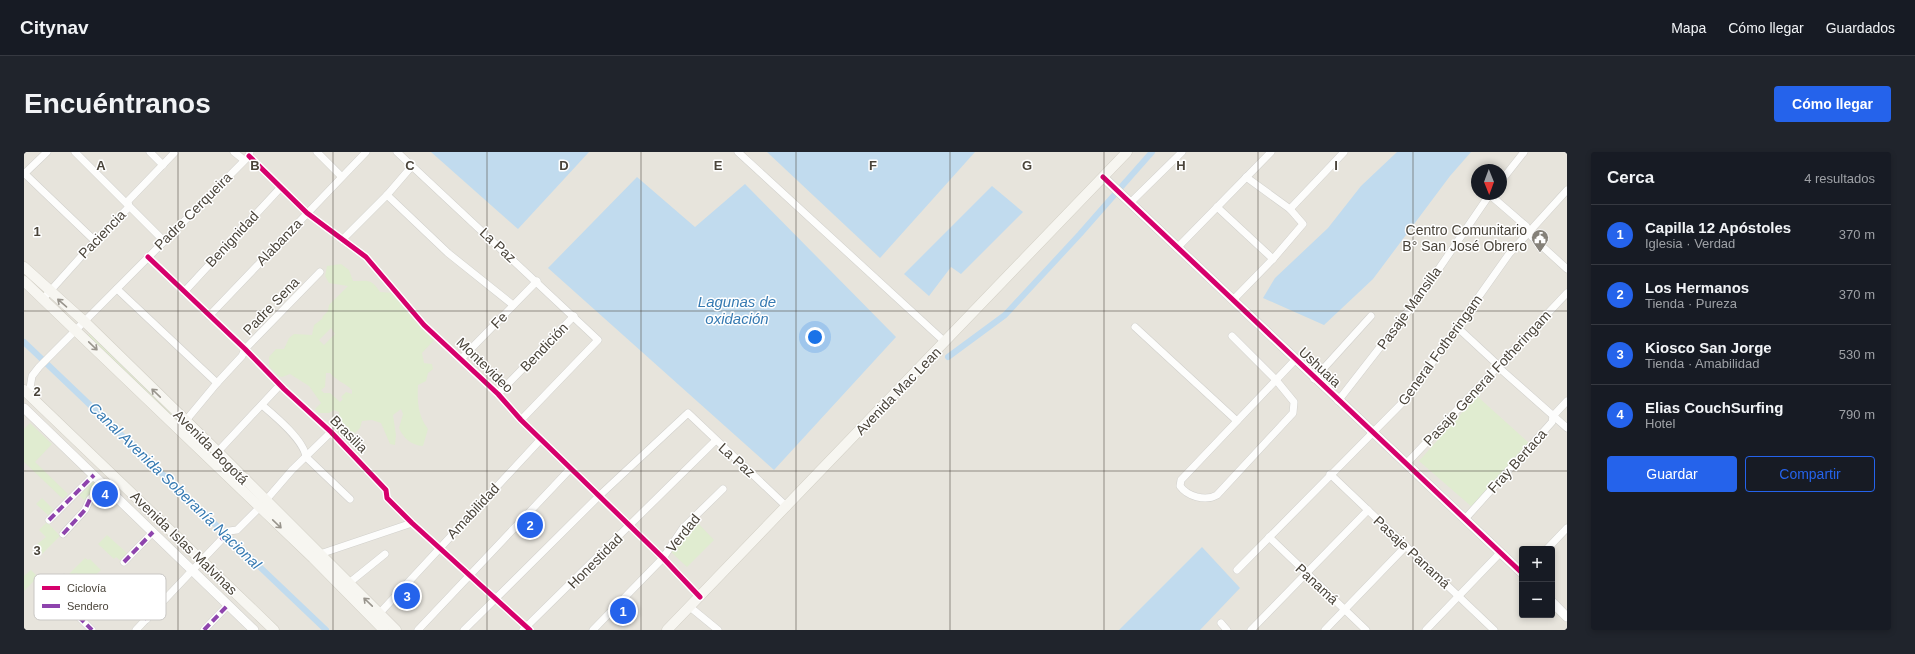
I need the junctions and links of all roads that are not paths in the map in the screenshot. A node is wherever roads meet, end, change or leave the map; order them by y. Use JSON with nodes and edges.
{"nodes":[{"id":1,"x":47,"y":152,"type":"edge"},
{"id":2,"x":75,"y":152,"type":"edge"},
{"id":3,"x":150,"y":152,"type":"edge"},
{"id":4,"x":175,"y":152,"type":"edge"},
{"id":5,"x":234,"y":152,"type":"edge"},
{"id":6,"x":317,"y":152,"type":"edge"},
{"id":7,"x":366,"y":152,"type":"edge"},
{"id":8,"x":397,"y":152,"type":"edge"},
{"id":9,"x":738,"y":152,"type":"edge"},
{"id":10,"x":1128,"y":152,"type":"edge"},
{"id":11,"x":1182,"y":152,"type":"edge"},
{"id":12,"x":1271,"y":152,"type":"edge"},
{"id":13,"x":1344,"y":152,"type":"edge"},
{"id":14,"x":1524,"y":152,"type":"edge"},
{"id":15,"x":247,"y":156,"type":"edge"},
{"id":16,"x":163,"y":164,"type":"junction"},
{"id":17,"x":412,"y":166,"type":"junction"},
{"id":18,"x":1507,"y":173,"type":"edge"},
{"id":19,"x":24,"y":174,"type":"edge"},
{"id":20,"x":342,"y":176,"type":"junction"},
{"id":21,"x":1103,"y":177,"type":"junction"},
{"id":22,"x":1246,"y":178,"type":"junction"},
{"id":23,"x":281,"y":187,"type":"junction"},
{"id":24,"x":1567,"y":190,"type":"edge"},
{"id":25,"x":387,"y":195,"type":"junction"},
{"id":26,"x":1486,"y":200,"type":"edge"},
{"id":27,"x":1497,"y":200,"type":"edge"},
{"id":28,"x":1130,"y":203,"type":"junction"},
{"id":29,"x":129,"y":207,"type":"junction"},
{"id":30,"x":1217,"y":207,"type":"junction"},
{"id":31,"x":1290,"y":209,"type":"junction"},
{"id":32,"x":307,"y":213,"type":"junction"},
{"id":33,"x":1529,"y":231,"type":"junction"},
{"id":34,"x":163,"y":240,"type":"junction"},
{"id":35,"x":342,"y":240,"type":"junction"},
{"id":36,"x":95,"y":241,"type":"junction"},
{"id":37,"x":1177,"y":248,"type":"junction"},
{"id":38,"x":148,"y":257,"type":"junction"},
{"id":39,"x":1273,"y":259,"type":"junction"},
{"id":40,"x":24,"y":267,"type":"edge"},
{"id":41,"x":1567,"y":269,"type":"edge"},
{"id":42,"x":320,"y":272,"type":"dead end"},
{"id":43,"x":24,"y":281,"type":"edge"},
{"id":44,"x":537,"y":281,"type":"junction"},
{"id":45,"x":117,"y":289,"type":"junction"},
{"id":46,"x":184,"y":292,"type":"junction"},
{"id":47,"x":1567,"y":293,"type":"edge"},
{"id":48,"x":46,"y":296,"type":"junction"},
{"id":49,"x":1233,"y":300,"type":"junction"},
{"id":50,"x":513,"y":305,"type":"junction"},
{"id":51,"x":209,"y":316,"type":"junction"},
{"id":52,"x":574,"y":316,"type":"junction"},
{"id":53,"x":1371,"y":316,"type":"dead end"},
{"id":54,"x":84,"y":322,"type":"junction"},
{"id":55,"x":1135,"y":326,"type":"dead end"},
{"id":56,"x":1457,"y":327,"type":"junction"},
{"id":57,"x":76,"y":331,"type":"junction"},
{"id":58,"x":1232,"y":336,"type":"dead end"},
{"id":59,"x":945,"y":342,"type":"junction"},
{"id":60,"x":245,"y":349,"type":"junction"},
{"id":61,"x":461,"y":359,"type":"junction"},
{"id":62,"x":1295,"y":360,"type":"junction"},
{"id":63,"x":1498,"y":366,"type":"junction"},
{"id":64,"x":1314,"y":379,"type":"junction"},
{"id":65,"x":1276,"y":380,"type":"junction"},
{"id":66,"x":217,"y":383,"type":"junction"},
{"id":67,"x":280,"y":384,"type":"junction"},
{"id":68,"x":27,"y":392,"type":"edge"},
{"id":69,"x":498,"y":394,"type":"junction"},
{"id":70,"x":1338,"y":401,"type":"junction"},
{"id":71,"x":1567,"y":401,"type":"edge"},
{"id":72,"x":262,"y":405,"type":"junction"},
{"id":73,"x":25,"y":412,"type":"edge"},
{"id":74,"x":1553,"y":416,"type":"junction"},
{"id":75,"x":521,"y":420,"type":"junction"},
{"id":76,"x":186,"y":421,"type":"junction"},
{"id":77,"x":1237,"y":421,"type":"junction"},
{"id":78,"x":1567,"y":428,"type":"edge"},
{"id":79,"x":178,"y":430,"type":"junction"},
{"id":80,"x":331,"y":432,"type":"junction"},
{"id":81,"x":1372,"y":432,"type":"junction"},
{"id":82,"x":541,"y":439,"type":"junction"},
{"id":83,"x":715,"y":441,"type":"junction"},
{"id":84,"x":218,"y":452,"type":"junction"},
{"id":85,"x":306,"y":457,"type":"junction"},
{"id":86,"x":210,"y":460,"type":"junction"},
{"id":87,"x":1407,"y":463,"type":"junction"},
{"id":88,"x":571,"y":468,"type":"junction"},
{"id":89,"x":1330,"y":474,"type":"junction"},
{"id":90,"x":94,"y":475,"type":"junction"},
{"id":91,"x":104,"y":485,"type":"junction"},
{"id":92,"x":723,"y":489,"type":"dead end"},
{"id":93,"x":599,"y":496,"type":"junction"},
{"id":94,"x":350,"y":499,"type":"dead end"},
{"id":95,"x":263,"y":504,"type":"junction"},
{"id":96,"x":787,"y":507,"type":"junction"},
{"id":97,"x":1368,"y":510,"type":"junction"},
{"id":98,"x":1465,"y":519,"type":"junction"},
{"id":99,"x":49,"y":520,"type":"dead end"},
{"id":100,"x":412,"y":524,"type":"junction"},
{"id":101,"x":630,"y":527,"type":"junction"},
{"id":102,"x":1567,"y":528,"type":"edge"},
{"id":103,"x":229,"y":531,"type":"joint"},
{"id":104,"x":153,"y":532,"type":"junction"},
{"id":105,"x":62,"y":534,"type":"dead end"},
{"id":106,"x":1269,"y":537,"type":"junction"},
{"id":107,"x":221,"y":540,"type":"joint"},
{"id":108,"x":1406,"y":546,"type":"junction"},
{"id":109,"x":1550,"y":546,"type":"edge"},
{"id":110,"x":439,"y":548,"type":"junction"},
{"id":111,"x":1500,"y":553,"type":"junction"},
{"id":112,"x":385,"y":554,"type":"dead end"},
{"id":113,"x":316,"y":555,"type":"junction"},
{"id":114,"x":663,"y":558,"type":"junction"},
{"id":115,"x":201,"y":560,"type":"junction"},
{"id":116,"x":124,"y":562,"type":"dead end"},
{"id":117,"x":192,"y":570,"type":"junction"},
{"id":118,"x":1236,"y":570,"type":"dead end"},
{"id":119,"x":1519,"y":570,"type":"edge"},
{"id":120,"x":1306,"y":574,"type":"junction"},
{"id":121,"x":469,"y":575,"type":"junction"},
{"id":122,"x":349,"y":583,"type":"junction"},
{"id":123,"x":1460,"y":596,"type":"junction"},
{"id":124,"x":700,"y":597,"type":"junction"},
{"id":125,"x":166,"y":598,"type":"edge"},
{"id":126,"x":497,"y":599,"type":"junction"},
{"id":127,"x":228,"y":605,"type":"junction"},
{"id":128,"x":1555,"y":605,"type":"edge"},
{"id":129,"x":690,"y":607,"type":"junction"},
{"id":130,"x":1345,"y":609,"type":"junction"},
{"id":131,"x":377,"y":617,"type":"junction"},
{"id":132,"x":1567,"y":617,"type":"edge"},
{"id":133,"x":82,"y":620,"type":"edge"},
{"id":134,"x":145,"y":620,"type":"edge"},
{"id":135,"x":1221,"y":623,"type":"dead end"},
{"id":136,"x":527,"y":629,"type":"edge"},
{"id":137,"x":92,"y":630,"type":"edge"},
{"id":138,"x":136,"y":630,"type":"edge"},
{"id":139,"x":204,"y":630,"type":"edge"},
{"id":140,"x":254,"y":630,"type":"edge"},
{"id":141,"x":274,"y":630,"type":"edge"},
{"id":142,"x":384,"y":630,"type":"edge"},
{"id":143,"x":396,"y":630,"type":"edge"},
{"id":144,"x":418,"y":630,"type":"edge"},
{"id":145,"x":464,"y":630,"type":"edge"},
{"id":146,"x":593,"y":630,"type":"edge"},
{"id":147,"x":667,"y":630,"type":"edge"},
{"id":148,"x":718,"y":630,"type":"edge"},
{"id":149,"x":1227,"y":630,"type":"edge"},
{"id":150,"x":1251,"y":630,"type":"edge"},
{"id":151,"x":1325,"y":630,"type":"edge"},
{"id":152,"x":1366,"y":630,"type":"edge"},
{"id":153,"x":1426,"y":630,"type":"edge"},
{"id":154,"x":1494,"y":630,"type":"edge"}],
"edges":[{"from":1,"to":19,"type":"street"},
{"from":2,"to":29,"type":"street"},
{"from":3,"to":16,"type":"street"},
{"from":4,"to":16,"type":"street","name":"Paciencia"},
{"from":5,"to":15,"type":"street","name":"Montevideo"},
{"from":6,"to":20,"type":"street"},
{"from":7,"to":20,"type":"street","name":"Alabanza"},
{"from":8,"to":17,"type":"street","name":"La Paz"},
{"from":9,"to":59,"type":"street"},
{"from":10,"to":21,"type":"main road","name":"Avenida Mac Lean"},
{"from":11,"to":28,"type":"street"},
{"from":12,"to":22,"type":"street"},
{"from":13,"to":31,"type":"street"},
{"from":14,"to":18,"type":"street"},
{"from":15,"to":23,"type":"street","name":"Montevideo"},
{"from":15,"to":34,"type":"street","name":"Padre Cerqueira"},
{"from":16,"to":29,"type":"street","name":"Paciencia"},
{"from":17,"to":25,"type":"street"},
{"from":17,"to":44,"type":"street","name":"La Paz"},
{"from":19,"to":36,"type":"street"},
{"from":20,"to":32,"type":"street","name":"Alabanza"},
{"from":21,"to":28,"type":"street","name":"Ushuaia"},
{"from":21,"to":59,"type":"main road","name":"Avenida Mac Lean"},
{"from":22,"to":30,"type":"street"},
{"from":22,"to":31,"type":"street"},
{"from":23,"to":32,"type":"street","name":"Montevideo"},
{"from":23,"to":46,"type":"street","name":"Benignidad"},
{"from":24,"to":33,"type":"street","name":"General Fotheringam"},
{"from":25,"to":35,"type":"street"},
{"from":25,"to":50,"type":"street"},
{"from":26,"to":70,"type":"street","name":"Pasaje Mansilla"},
{"from":27,"to":33,"type":"street"},
{"from":28,"to":37,"type":"street","name":"Ushuaia"},
{"from":29,"to":34,"type":"street"},
{"from":29,"to":36,"type":"street","name":"Paciencia"},
{"from":30,"to":37,"type":"street"},
{"from":30,"to":39,"type":"street"},
{"from":31,"to":39,"type":"street"},
{"from":32,"to":35,"type":"street","name":"Montevideo"},
{"from":32,"to":51,"type":"street","name":"Alabanza"},
{"from":33,"to":41,"type":"street"},
{"from":33,"to":56,"type":"street","name":"General Fotheringam"},
{"from":34,"to":38,"type":"street","name":"Padre Cerqueira"},
{"from":35,"to":61,"type":"street","name":"Montevideo"},
{"from":36,"to":48,"type":"street","name":"Paciencia"},
{"from":37,"to":49,"type":"street","name":"Ushuaia"},
{"from":38,"to":45,"type":"street","name":"Padre Cerqueira"},
{"from":38,"to":46,"type":"street","name":"Brasilia"},
{"from":39,"to":49,"type":"street"},
{"from":40,"to":48,"type":"main road","name":"Avenida Bogotá"},
{"from":42,"to":60,"type":"street","name":"Padre Sena"},
{"from":43,"to":48,"type":"main road","name":"Avenida Bogotá"},
{"from":44,"to":50,"type":"street","name":"Fe"},
{"from":44,"to":52,"type":"street","name":"La Paz"},
{"from":45,"to":54,"type":"street","name":"Padre Cerqueira"},
{"from":45,"to":66,"type":"street"},
{"from":46,"to":51,"type":"street","name":"Brasilia"},
{"from":47,"to":63,"type":"street","name":"Pasaje General Fotheringam"},
{"from":54,"to":48,"type":"main road","name":"Avenida Bogotá","one_way":true},
{"from":48,"to":57,"type":"main road","name":"Avenida Bogotá"},
{"from":49,"to":62,"type":"street","name":"Ushuaia"},
{"from":50,"to":61,"type":"street","name":"Fe"},
{"from":51,"to":60,"type":"street","name":"Brasilia"},
{"from":52,"to":69,"type":"street","name":"Bendición"},
{"from":52,"to":75,"type":"street","name":"La Paz"},
{"from":53,"to":64,"type":"street"},
{"from":54,"to":57,"type":"street","name":"Padre Cerqueira"},
{"from":76,"to":54,"type":"main road","name":"Avenida Bogotá","one_way":true},
{"from":55,"to":77,"type":"street"},
{"from":56,"to":63,"type":"street"},
{"from":56,"to":81,"type":"street","name":"General Fotheringam"},
{"from":57,"to":68,"type":"street","name":"Padre Cerqueira"},
{"from":57,"to":79,"type":"main road","name":"Avenida Bogotá","one_way":true},
{"from":58,"to":65,"type":"street"},
{"from":59,"to":96,"type":"main road","name":"Avenida Mac Lean"},
{"from":60,"to":66,"type":"street","name":"Padre Sena"},
{"from":60,"to":67,"type":"street","name":"Brasilia"},
{"from":61,"to":69,"type":"street","name":"Montevideo"},
{"from":62,"to":64,"type":"street","name":"Ushuaia"},
{"from":62,"to":65,"type":"street"},
{"from":63,"to":74,"type":"street"},
{"from":63,"to":87,"type":"street","name":"Pasaje General Fotheringam"},
{"from":64,"to":70,"type":"street","name":"Ushuaia"},
{"from":65,"to":77,"type":"street"},
{"from":65,"to":77,"type":"street"},
{"from":66,"to":76,"type":"street","name":"Padre Sena"},
{"from":67,"to":72,"type":"street"},
{"from":67,"to":80,"type":"street","name":"Brasilia"},
{"from":68,"to":115,"type":"main road","name":"Avenida Islas Malvinas"},
{"from":69,"to":75,"type":"street","name":"Montevideo"},
{"from":70,"to":81,"type":"street","name":"Ushuaia"},
{"from":71,"to":74,"type":"street","name":"Fray Bertaca"},
{"from":72,"to":84,"type":"street"},
{"from":72,"to":85,"type":"street"},
{"from":73,"to":90,"type":"street","name":"Avenida Islas Malvinas"},
{"from":74,"to":78,"type":"street"},
{"from":74,"to":98,"type":"street","name":"Fray Bertaca"},
{"from":75,"to":82,"type":"street","name":"Montevideo"},
{"from":76,"to":79,"type":"street","name":"Padre Sena"},
{"from":76,"to":84,"type":"main road","name":"Avenida Bogotá"},
{"from":79,"to":86,"type":"main road","name":"Avenida Bogotá"},
{"from":80,"to":85,"type":"street"},
{"from":80,"to":100,"type":"street","name":"Brasilia"},
{"from":81,"to":87,"type":"street","name":"Ushuaia"},
{"from":81,"to":89,"type":"street","name":"General Fotheringam"},
{"from":82,"to":88,"type":"street","name":"Montevideo"},
{"from":82,"to":110,"type":"street","name":"Amabilidad"},
{"from":83,"to":93,"type":"street","name":"La Paz"},
{"from":83,"to":96,"type":"street","name":"La Paz"},
{"from":83,"to":101,"type":"street","name":"Honestidad"},
{"from":84,"to":86,"type":"street"},
{"from":84,"to":95,"type":"main road","name":"Avenida Bogotá"},
{"from":85,"to":94,"type":"street"},
{"from":85,"to":95,"type":"street"},
{"from":86,"to":95,"type":"main road","name":"Avenida Bogotá"},
{"from":87,"to":98,"type":"street","name":"Ushuaia"},
{"from":88,"to":93,"type":"street","name":"Montevideo"},
{"from":88,"to":121,"type":"street"},
{"from":89,"to":97,"type":"street","name":"Pasaje Panamá"},
{"from":89,"to":106,"type":"street","name":"General Fotheringam"},
{"from":90,"to":91,"type":"street","name":"Avenida Islas Malvinas"},
{"from":90,"to":99,"type":"street"},
{"from":91,"to":104,"type":"street","name":"Avenida Islas Malvinas"},
{"from":91,"to":105,"type":"street"},
{"from":92,"to":114,"type":"street","name":"Verdad"},
{"from":93,"to":101,"type":"street","name":"Montevideo"},
{"from":93,"to":126,"type":"street"},
{"from":95,"to":103,"type":"street"},
{"from":95,"to":113,"type":"main road","name":"Avenida Bogotá"},
{"from":96,"to":124,"type":"main road","name":"Avenida Mac Lean"},
{"from":97,"to":108,"type":"street","name":"Pasaje Panamá"},
{"from":97,"to":120,"type":"street"},
{"from":98,"to":111,"type":"street","name":"Ushuaia"},
{"from":100,"to":110,"type":"street","name":"Brasilia"},
{"from":100,"to":113,"type":"street"},
{"from":101,"to":114,"type":"street","name":"Montevideo"},
{"from":101,"to":136,"type":"street","name":"Honestidad"},
{"from":102,"to":109,"type":"street"},
{"from":103,"to":107,"type":"street"},
{"from":104,"to":116,"type":"street"},
{"from":104,"to":117,"type":"street","name":"Avenida Islas Malvinas"},
{"from":106,"to":118,"type":"street","name":"General Fotheringam"},
{"from":106,"to":120,"type":"street","name":"Panamá"},
{"from":107,"to":115,"type":"street"},
{"from":108,"to":123,"type":"street","name":"Pasaje Panamá"},
{"from":108,"to":130,"type":"street"},
{"from":110,"to":121,"type":"street","name":"Brasilia"},
{"from":110,"to":131,"type":"street","name":"Amabilidad"},
{"from":111,"to":119,"type":"street","name":"Ushuaia"},
{"from":111,"to":123,"type":"street"},
{"from":112,"to":122,"type":"street"},
{"from":113,"to":122,"type":"main road","name":"Avenida Bogotá"},
{"from":113,"to":131,"type":"main road","name":"Avenida Bogotá"},
{"from":114,"to":124,"type":"street","name":"Montevideo"},
{"from":114,"to":146,"type":"street","name":"Verdad"},
{"from":115,"to":117,"type":"street"},
{"from":115,"to":141,"type":"main road","name":"Avenida Islas Malvinas"},
{"from":117,"to":125,"type":"street"},
{"from":117,"to":127,"type":"street","name":"Avenida Islas Malvinas"},
{"from":120,"to":130,"type":"street","name":"Panamá"},
{"from":120,"to":150,"type":"street"},
{"from":121,"to":126,"type":"street","name":"Brasilia"},
{"from":121,"to":144,"type":"street"},
{"from":131,"to":122,"type":"main road","name":"Avenida Bogotá","one_way":true},
{"from":123,"to":153,"type":"street"},
{"from":123,"to":154,"type":"street","name":"Pasaje Panamá"},
{"from":124,"to":129,"type":"main road","name":"Avenida Mac Lean"},
{"from":126,"to":136,"type":"street","name":"Brasilia"},
{"from":126,"to":145,"type":"street"},
{"from":127,"to":139,"type":"street"},
{"from":127,"to":140,"type":"street","name":"Avenida Islas Malvinas"},
{"from":128,"to":132,"type":"street"},
{"from":129,"to":147,"type":"main road","name":"Avenida Mac Lean"},
{"from":129,"to":148,"type":"street"},
{"from":130,"to":151,"type":"street"},
{"from":130,"to":152,"type":"street","name":"Panamá"},
{"from":131,"to":142,"type":"main road","name":"Avenida Bogotá"},
{"from":131,"to":143,"type":"main road","name":"Avenida Bogotá"},
{"from":133,"to":137,"type":"street"},
{"from":134,"to":138,"type":"street"},
{"from":135,"to":149,"type":"street"}]}
